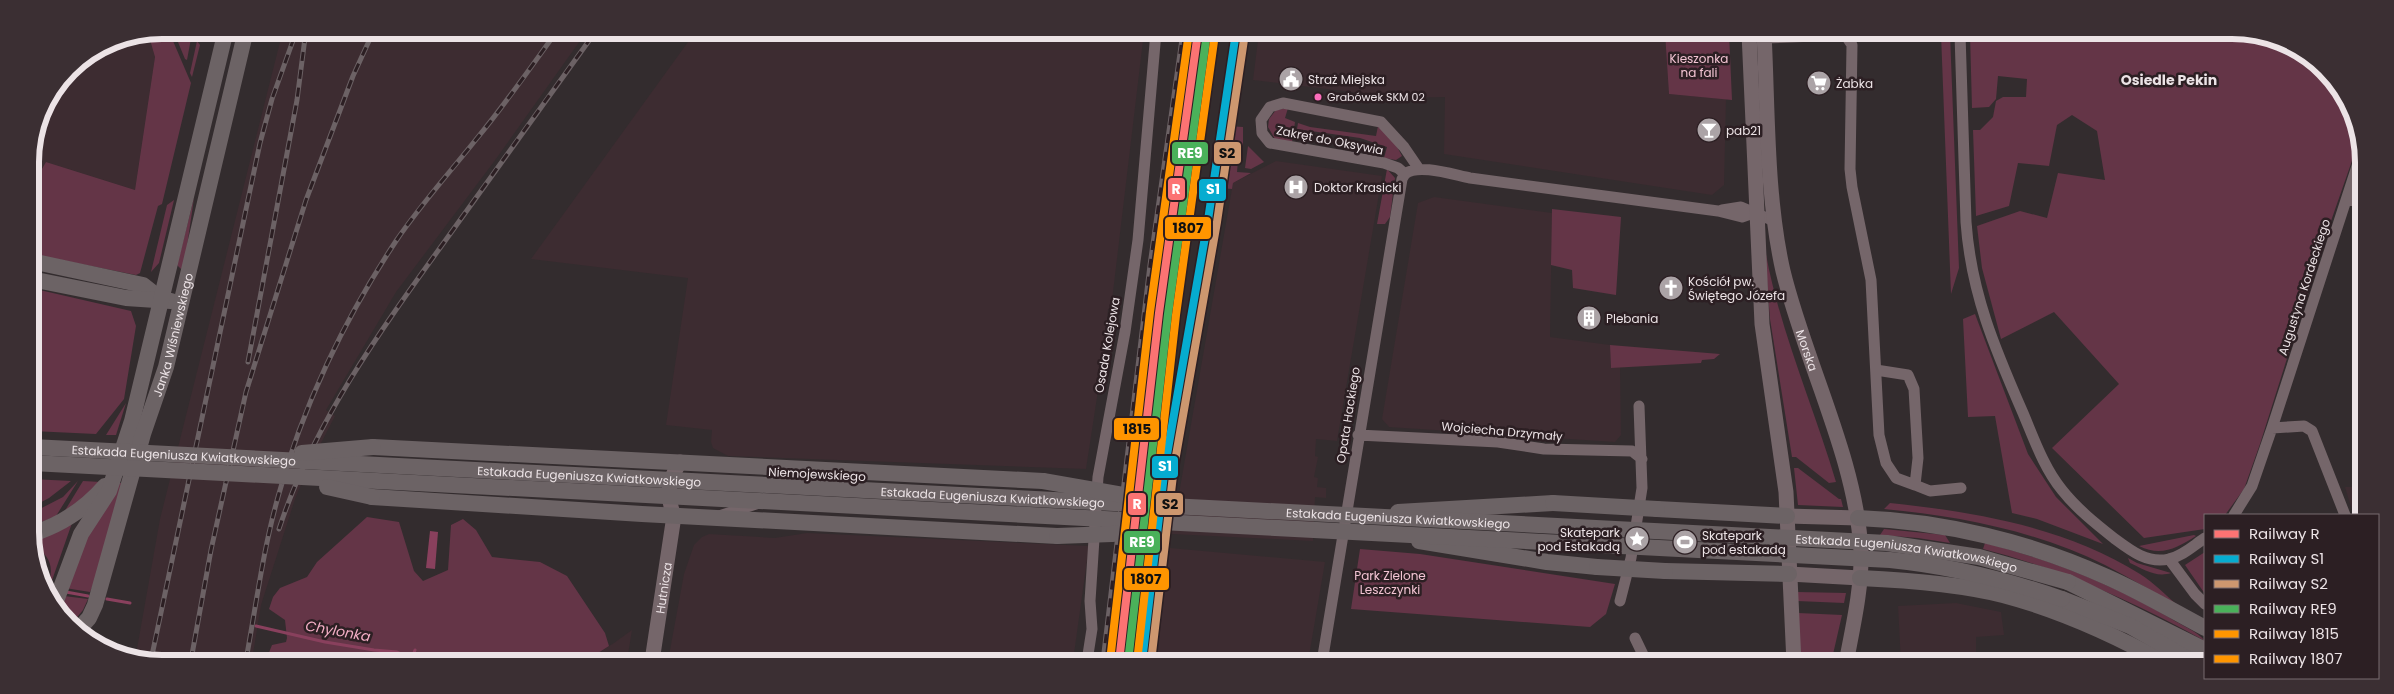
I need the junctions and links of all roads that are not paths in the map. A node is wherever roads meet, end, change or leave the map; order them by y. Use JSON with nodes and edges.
{"nodes":[{"id":1,"x":223,"y":39,"type":"edge"},
{"id":2,"x":244,"y":39,"type":"edge"},
{"id":3,"x":1155,"y":39,"type":"edge"},
{"id":4,"x":1749,"y":39,"type":"edge"},
{"id":5,"x":1764,"y":39,"type":"edge"},
{"id":6,"x":1848,"y":39,"type":"edge"},
{"id":7,"x":1960,"y":39,"type":"edge"},
{"id":8,"x":1419,"y":170,"type":"junction"},
{"id":9,"x":2355,"y":173,"type":"edge"},
{"id":10,"x":1404,"y":174,"type":"junction"},
{"id":11,"x":2347,"y":198,"type":"junction"},
{"id":12,"x":2355,"y":201,"type":"edge"},
{"id":13,"x":1756,"y":212,"type":"junction"},
{"id":14,"x":1774,"y":220,"type":"junction"},
{"id":15,"x":39,"y":263,"type":"edge"},
{"id":16,"x":39,"y":281,"type":"edge"},
{"id":17,"x":162,"y":300,"type":"junction"},
{"id":18,"x":182,"y":304,"type":"junction"},
{"id":19,"x":1876,"y":370,"type":"junction"},
{"id":20,"x":1639,"y":406,"type":"dead end"},
{"id":21,"x":2272,"y":428,"type":"junction"},
{"id":22,"x":1358,"y":435,"type":"junction"},
{"id":23,"x":39,"y":447,"type":"edge"},
{"id":24,"x":242,"y":458,"type":"junction"},
{"id":25,"x":1642,"y":458,"type":"junction"},
{"id":26,"x":680,"y":462,"type":"junction"},
{"id":27,"x":39,"y":463,"type":"edge"},
{"id":28,"x":717,"y":464,"type":"junction"},
{"id":29,"x":117,"y":468,"type":"junction"},
{"id":30,"x":278,"y":477,"type":"junction"},
{"id":31,"x":1915,"y":485,"type":"junction"},
{"id":32,"x":1961,"y":488,"type":"dead end"},
{"id":33,"x":1192,"y":508,"type":"junction"},
{"id":34,"x":1096,"y":510,"type":"junction"},
{"id":35,"x":1352,"y":514,"type":"junction"},
{"id":36,"x":2235,"y":514,"type":"edge"},
{"id":37,"x":2345,"y":514,"type":"edge"},
{"id":38,"x":674,"y":516,"type":"junction"},
{"id":39,"x":1787,"y":516,"type":"junction"},
{"id":40,"x":713,"y":518,"type":"junction"},
{"id":41,"x":1858,"y":518,"type":"junction"},
{"id":42,"x":1204,"y":526,"type":"junction"},
{"id":43,"x":39,"y":531,"type":"edge"},
{"id":44,"x":1354,"y":532,"type":"junction"},
{"id":45,"x":1983,"y":535,"type":"junction"},
{"id":46,"x":2204,"y":539,"type":"edge"},
{"id":47,"x":2169,"y":559,"type":"junction"},
{"id":48,"x":1789,"y":574,"type":"junction"},
{"id":49,"x":1860,"y":578,"type":"junction"},
{"id":50,"x":1970,"y":588,"type":"junction"},
{"id":51,"x":57,"y":597,"type":"edge"},
{"id":52,"x":1620,"y":601,"type":"dead end"},
{"id":53,"x":2204,"y":603,"type":"edge"},
{"id":54,"x":89,"y":619,"type":"edge"},
{"id":55,"x":2204,"y":627,"type":"edge"},
{"id":56,"x":1635,"y":638,"type":"dead end"},
{"id":57,"x":2204,"y":650,"type":"edge"},
{"id":58,"x":653,"y":655,"type":"edge"},
{"id":59,"x":1087,"y":655,"type":"edge"},
{"id":60,"x":1323,"y":655,"type":"edge"},
{"id":61,"x":1644,"y":655,"type":"edge"},
{"id":62,"x":1794,"y":655,"type":"edge"},
{"id":63,"x":1847,"y":655,"type":"edge"},
{"id":64,"x":2151,"y":655,"type":"edge"},
{"id":65,"x":2181,"y":655,"type":"edge"}],
"edges":[{"from":1,"to":17,"type":"highway","name":"Janka Wiśniewskiego"},
{"from":2,"to":18,"type":"highway","name":"Janka Wiśniewskiego"},
{"from":3,"to":34,"type":"street","name":"Osada Kolejowa"},
{"from":4,"to":13,"type":"main road"},
{"from":5,"to":14,"type":"main road","name":"Morska"},
{"from":6,"to":19,"type":"street"},
{"from":7,"to":47,"type":"street"},
{"from":8,"to":10,"type":"street"},
{"from":8,"to":10,"type":"street","name":"Zakręt do Oksywia"},
{"from":8,"to":13,"type":"street"},
{"from":9,"to":11,"type":"street","name":"Augustyna Kordeckiego"},
{"from":10,"to":22,"type":"street","name":"Opata Hackiego"},
{"from":11,"to":12,"type":"street"},
{"from":11,"to":21,"type":"street","name":"Augustyna Kordeckiego"},
{"from":13,"to":14,"type":"street"},
{"from":13,"to":39,"type":"main road"},
{"from":14,"to":41,"type":"main road","name":"Morska"},
{"from":15,"to":17,"type":"highway"},
{"from":16,"to":17,"type":"highway"},
{"from":17,"to":18,"type":"highway"},
{"from":17,"to":29,"type":"highway","name":"Janka Wiśniewskiego"},
{"from":18,"to":54,"type":"highway","name":"Janka Wiśniewskiego"},
{"from":19,"to":31,"type":"street"},
{"from":19,"to":31,"type":"street"},
{"from":20,"to":25,"type":"street"},
{"from":21,"to":36,"type":"street","name":"Augustyna Kordeckiego"},
{"from":21,"to":37,"type":"street"},
{"from":22,"to":25,"type":"street","name":"Wojciecha Drzymały"},
{"from":22,"to":60,"type":"street","name":"Opata Hackiego"},
{"from":23,"to":24,"type":"highway","name":"Estakada Eugeniusza Kwiatkowskiego","bridge":true},
{"from":24,"to":26,"type":"highway","bridge":true},
{"from":24,"to":33,"type":"highway","name":"Estakada Eugeniusza Kwiatkowskiego","bridge":true},
{"from":25,"to":52,"type":"street"},
{"from":26,"to":28,"type":"highway"},
{"from":26,"to":38,"type":"main road","name":"Hutnicza"},
{"from":27,"to":30,"type":"highway","name":"Estakada Eugeniusza Kwiatkowskiego","bridge":true},
{"from":28,"to":33,"type":"highway","bridge":true},
{"from":28,"to":34,"type":"street","name":"Niemojewskiego"},
{"from":29,"to":43,"type":"highway"},
{"from":29,"to":51,"type":"highway"},
{"from":30,"to":38,"type":"highway","bridge":true},
{"from":30,"to":42,"type":"highway","name":"Estakada Eugeniusza Kwiatkowskiego","bridge":true},
{"from":31,"to":32,"type":"street"},
{"from":33,"to":35,"type":"highway","name":"Estakada Eugeniusza Kwiatkowskiego","bridge":true},
{"from":34,"to":40,"type":"street"},
{"from":34,"to":59,"type":"street","name":"Osada Kolejowa"},
{"from":35,"to":39,"type":"highway","bridge":true},
{"from":35,"to":57,"type":"highway","name":"Estakada Eugeniusza Kwiatkowskiego","bridge":true},
{"from":38,"to":40,"type":"highway"},
{"from":38,"to":58,"type":"main road","name":"Hutnicza"},
{"from":39,"to":41,"type":"main road"},
{"from":39,"to":48,"type":"main road"},
{"from":40,"to":42,"type":"highway","bridge":true},
{"from":41,"to":45,"type":"highway"},
{"from":41,"to":49,"type":"main road","name":"Morska"},
{"from":42,"to":44,"type":"highway","name":"Estakada Eugeniusza Kwiatkowskiego","bridge":true},
{"from":44,"to":48,"type":"highway","bridge":true},
{"from":44,"to":65,"type":"highway","name":"Estakada Eugeniusza Kwiatkowskiego","bridge":true},
{"from":45,"to":50,"type":"highway"},
{"from":45,"to":55,"type":"highway"},
{"from":46,"to":47,"type":"street"},
{"from":47,"to":53,"type":"street"},
{"from":48,"to":49,"type":"main road"},
{"from":48,"to":62,"type":"main road"},
{"from":49,"to":50,"type":"highway"},
{"from":49,"to":63,"type":"main road","name":"Morska"},
{"from":50,"to":64,"type":"highway"},
{"from":56,"to":61,"type":"street"}]}
